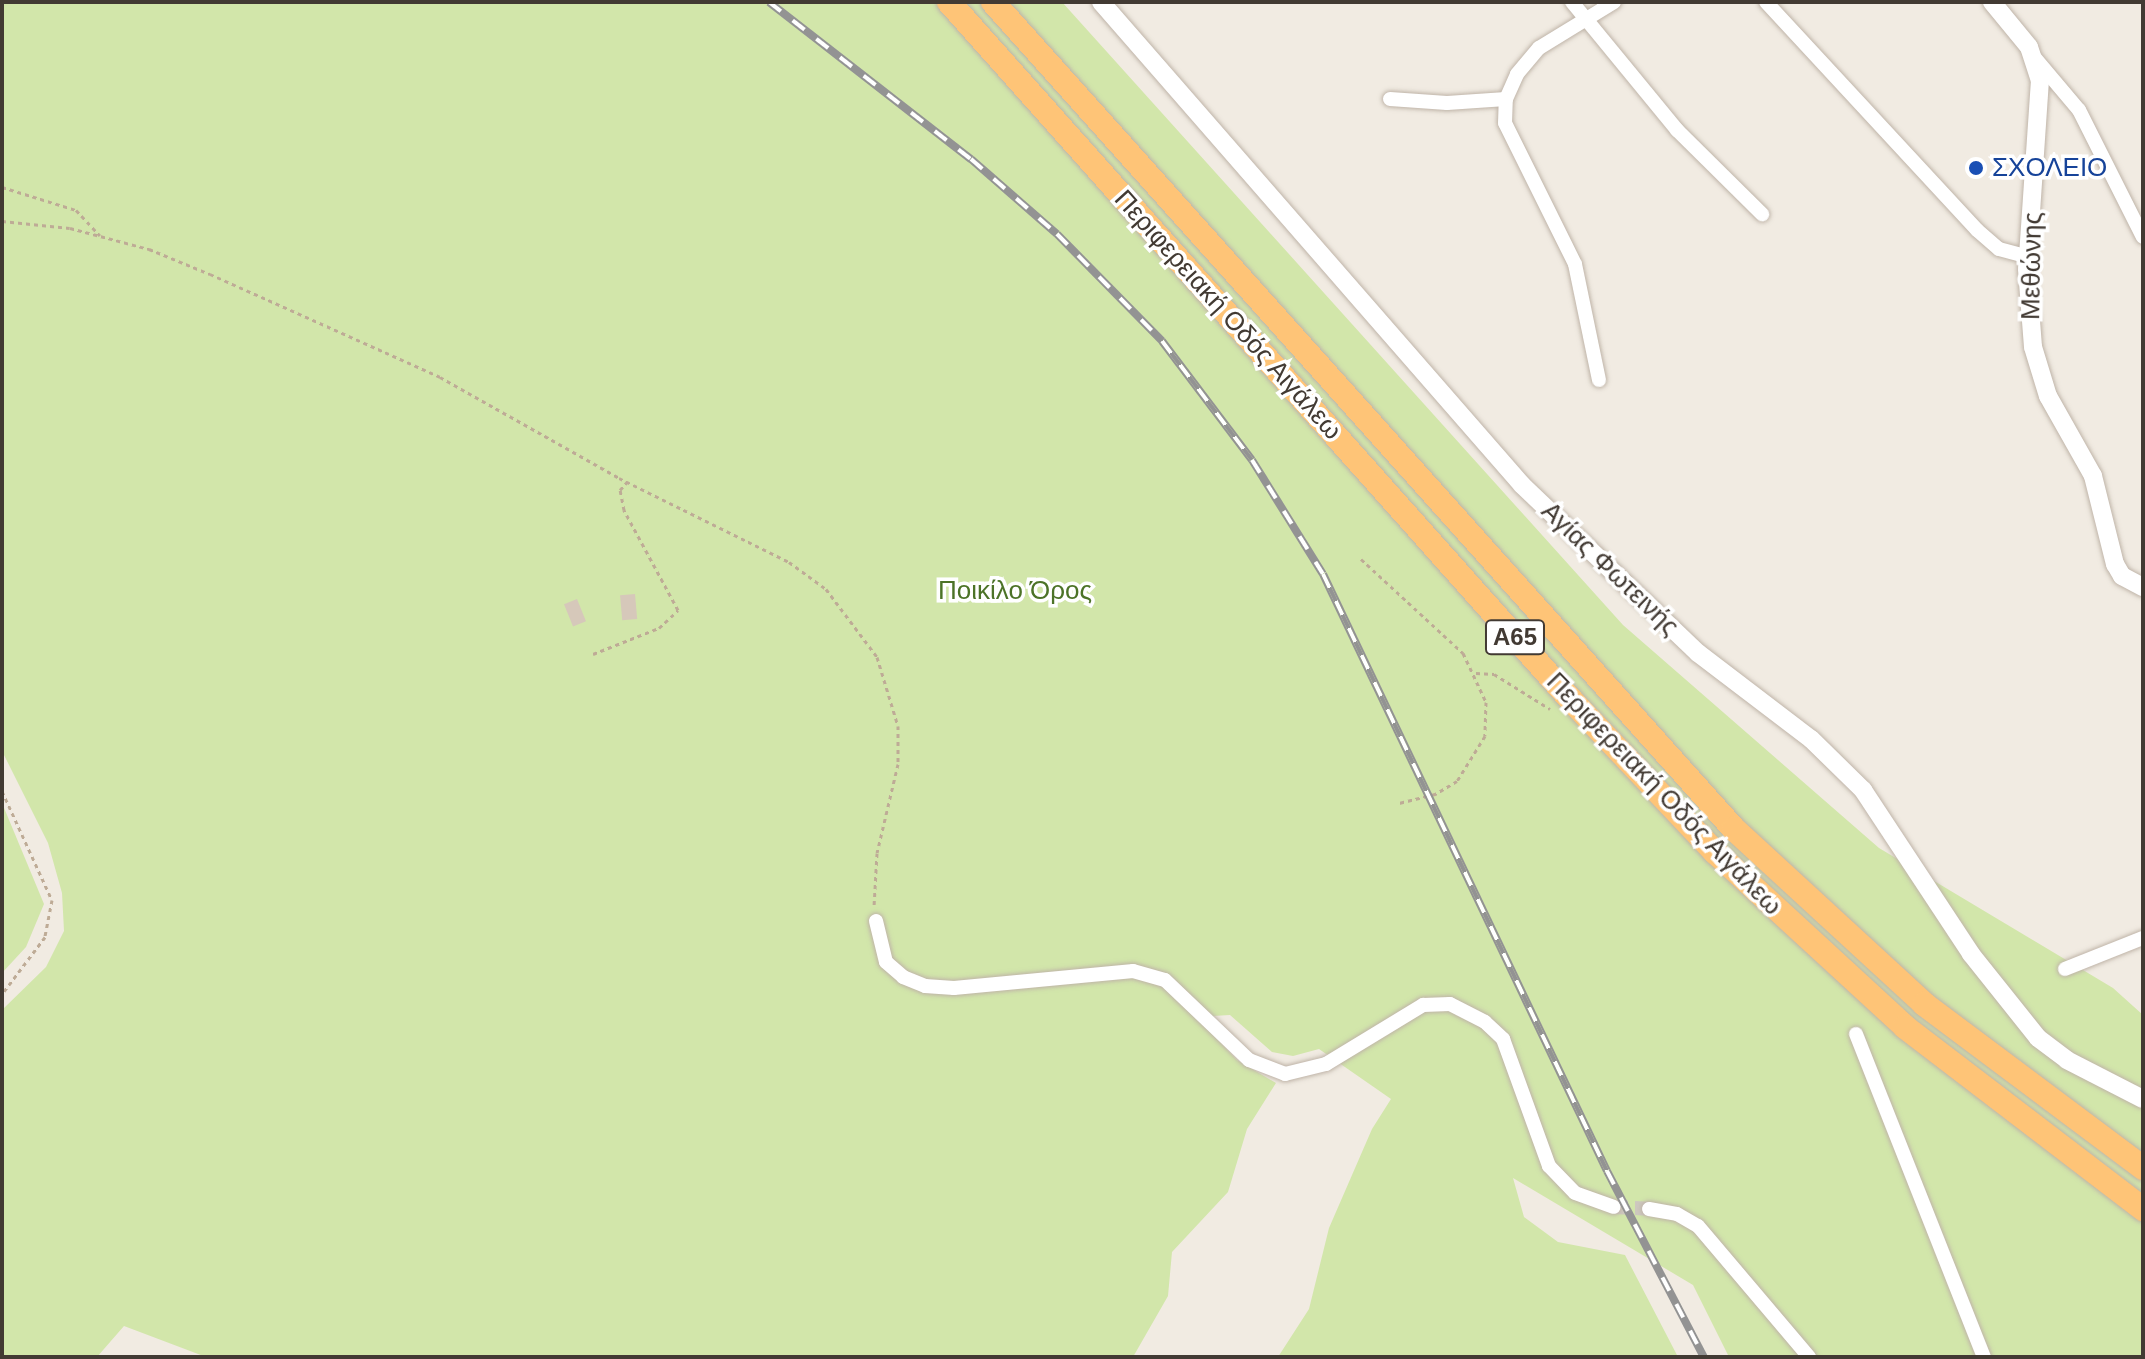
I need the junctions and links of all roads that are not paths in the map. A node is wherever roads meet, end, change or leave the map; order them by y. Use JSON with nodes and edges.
{"nodes":[{"id":1,"x":949,"y":2,"type":"edge"},
{"id":2,"x":993,"y":2,"type":"edge"},
{"id":3,"x":1101,"y":2,"type":"edge"},
{"id":4,"x":1572,"y":2,"type":"edge"},
{"id":5,"x":1614,"y":2,"type":"edge"},
{"id":6,"x":1766,"y":2,"type":"edge"},
{"id":7,"x":1992,"y":2,"type":"edge"},
{"id":8,"x":1587,"y":18,"type":"junction"},
{"id":9,"x":2035,"y":58,"type":"junction"},
{"id":10,"x":1390,"y":99,"type":"dead end"},
{"id":11,"x":1506,"y":99,"type":"junction"},
{"id":12,"x":2136,"y":205,"type":"edge"},
{"id":13,"x":1762,"y":214,"type":"dead end"},
{"id":14,"x":2143,"y":237,"type":"edge"},
{"id":15,"x":2028,"y":257,"type":"junction"},
{"id":16,"x":1599,"y":380,"type":"dead end"},
{"id":17,"x":2143,"y":587,"type":"edge"},
{"id":18,"x":876,"y":921,"type":"road end"},
{"id":19,"x":2143,"y":938,"type":"edge"},
{"id":20,"x":2065,"y":969,"type":"dead end"},
{"id":21,"x":1856,"y":1034,"type":"dead end"},
{"id":22,"x":2143,"y":1099,"type":"edge"},
{"id":23,"x":2143,"y":1168,"type":"edge"},
{"id":24,"x":1614,"y":1207,"type":"tunnel mouth"},
{"id":25,"x":1649,"y":1209,"type":"tunnel mouth"},
{"id":26,"x":2143,"y":1209,"type":"edge"},
{"id":27,"x":1809,"y":1357,"type":"edge"},
{"id":28,"x":1984,"y":1357,"type":"edge"}],
"edges":[{"from":1,"to":26,"type":"highway","name":"Περιφερειακή Οδός Αιγάλεω","number":"Α65"},
{"from":2,"to":23,"type":"highway","name":"Περιφερειακή Οδός Αιγάλεω","number":"Α65"},
{"from":3,"to":22,"type":"street","name":"Αγίας Φωτεινής"},
{"from":4,"to":8,"type":"street"},
{"from":5,"to":8,"type":"street"},
{"from":6,"to":15,"type":"street"},
{"from":7,"to":9,"type":"street"},
{"from":8,"to":11,"type":"street"},
{"from":8,"to":13,"type":"street"},
{"from":9,"to":12,"type":"street"},
{"from":9,"to":15,"type":"street","name":"Μεθώνης"},
{"from":10,"to":11,"type":"street"},
{"from":11,"to":16,"type":"street"},
{"from":12,"to":14,"type":"street"},
{"from":15,"to":17,"type":"street","name":"Μεθώνης"},
{"from":18,"to":24,"type":"street"},
{"from":19,"to":20,"type":"street"},
{"from":21,"to":28,"type":"street"},
{"from":25,"to":27,"type":"street"}]}
